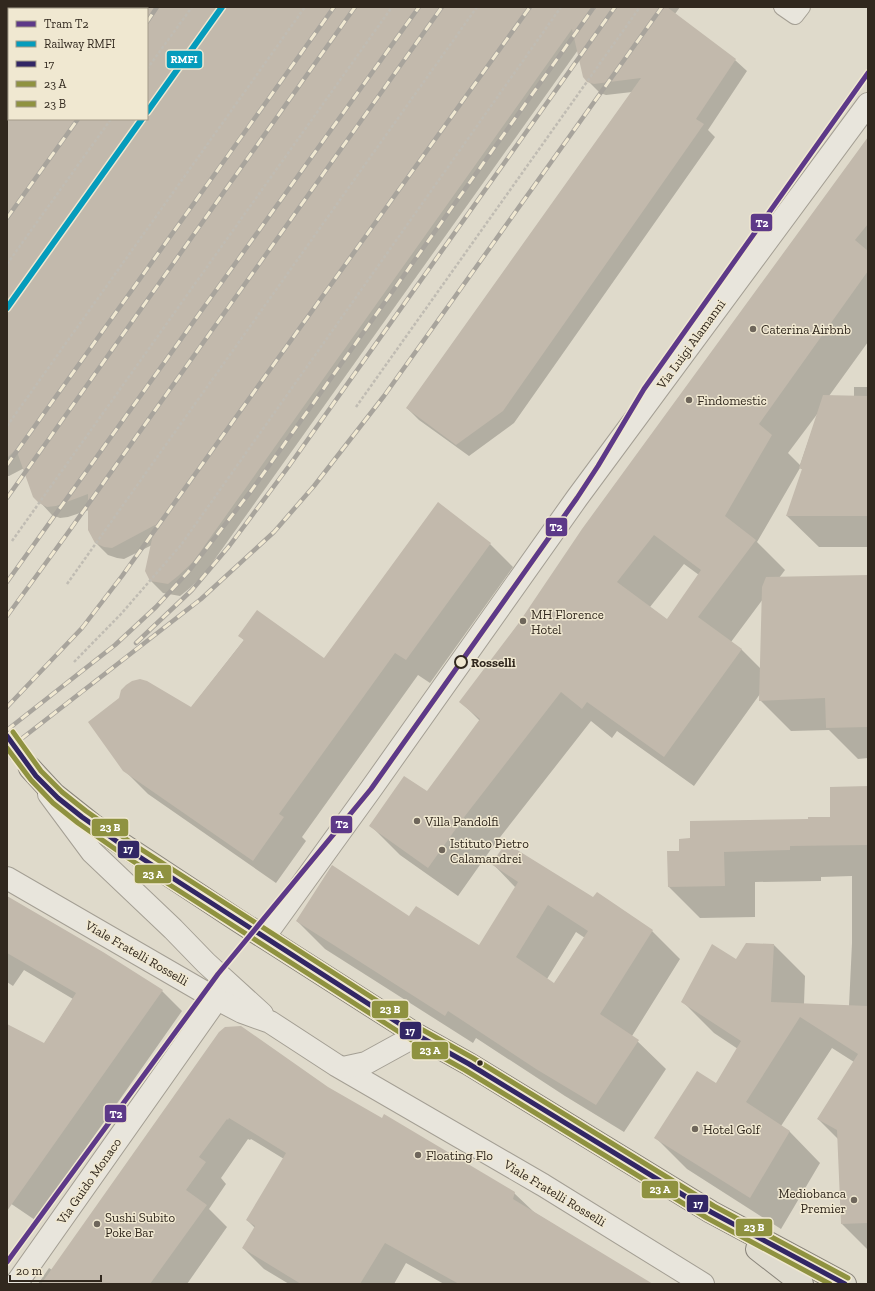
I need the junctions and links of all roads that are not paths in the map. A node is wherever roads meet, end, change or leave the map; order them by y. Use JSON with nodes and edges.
{"nodes":[{"id":1,"x":782,"y":7,"type":"edge"},
{"id":2,"x":802,"y":7,"type":"edge"},
{"id":3,"x":868,"y":104,"type":"edge"},
{"id":4,"x":33,"y":772,"type":"joint"},
{"id":5,"x":7,"y":878,"type":"edge"},
{"id":6,"x":264,"y":937,"type":"junction"},
{"id":7,"x":217,"y":999,"type":"junction"},
{"id":8,"x":270,"y":1022,"type":"junction"},
{"id":9,"x":417,"y":1035,"type":"junction"},
{"id":10,"x":343,"y":1068,"type":"junction"},
{"id":11,"x":711,"y":1212,"type":"junction"},
{"id":12,"x":16,"y":1284,"type":"edge"},
{"id":13,"x":703,"y":1284,"type":"edge"},
{"id":14,"x":802,"y":1284,"type":"edge"},
{"id":15,"x":845,"y":1284,"type":"edge"}],
"edges":[{"from":1,"to":2,"type":"lane"},
{"from":3,"to":6,"type":"street","name":"Via Luigi Alamanni"},
{"from":4,"to":6,"type":"main road"},
{"from":4,"to":8,"type":"street","name":"Viale Fratelli Rosselli"},
{"from":5,"to":7,"type":"street","name":"Viale Fratelli Rosselli"},
{"from":6,"to":9,"type":"main road"},
{"from":7,"to":8,"type":"street","name":"Viale Fratelli Rosselli"},
{"from":7,"to":12,"type":"street","name":"Via Guido Monaco"},
{"from":8,"to":10,"type":"street","name":"Viale Fratelli Rosselli"},
{"from":9,"to":10,"type":"street"},
{"from":9,"to":11,"type":"main road"},
{"from":10,"to":13,"type":"street","name":"Viale Fratelli Rosselli"},
{"from":11,"to":14,"type":"main road"},
{"from":11,"to":15,"type":"main road"}]}
